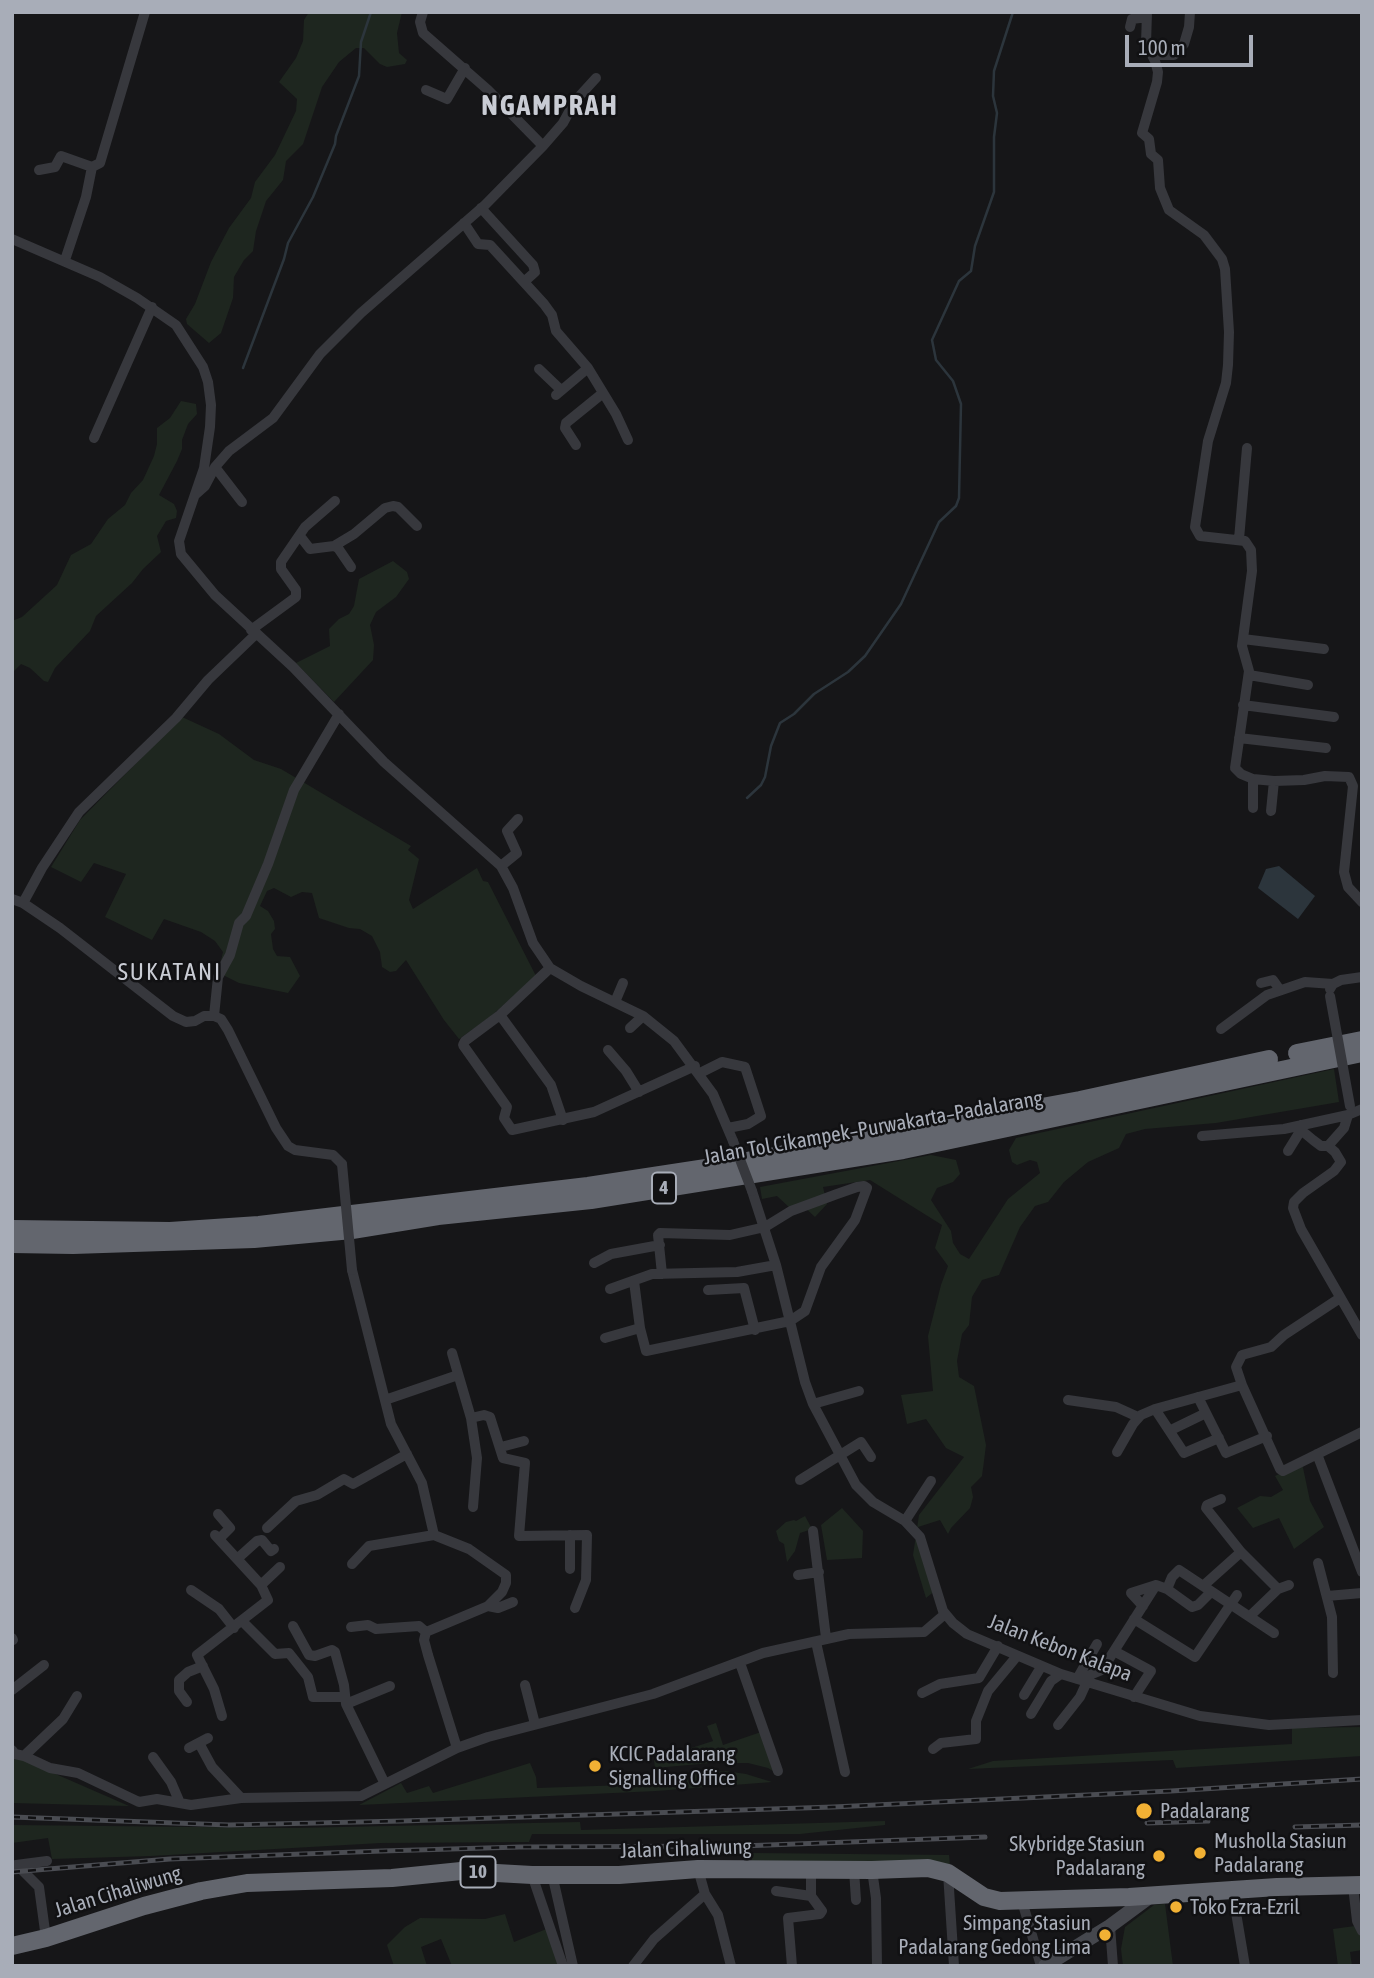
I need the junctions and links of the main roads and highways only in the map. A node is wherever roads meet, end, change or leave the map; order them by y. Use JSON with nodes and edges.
{"nodes":[{"id":1,"x":1362,"y":1040,"type":"edge"},
{"id":2,"x":1362,"y":1053,"type":"edge"},
{"id":3,"x":12,"y":1229,"type":"edge"},
{"id":4,"x":12,"y":1244,"type":"edge"},
{"id":5,"x":1357,"y":1885,"type":"edge"},
{"id":6,"x":12,"y":1946,"type":"edge"}],
"edges":[{"from":1,"to":3,"type":"highway","name":"Jalan Tol Cikampek–Purwakarta–Padalarang","number":"4"},
{"from":2,"to":4,"type":"highway","name":"Jalan Tol Cikampek–Purwakarta–Padalarang","number":"4"},
{"from":5,"to":6,"type":"highway","name":"Jalan Cihaliwung","number":"10"}]}
